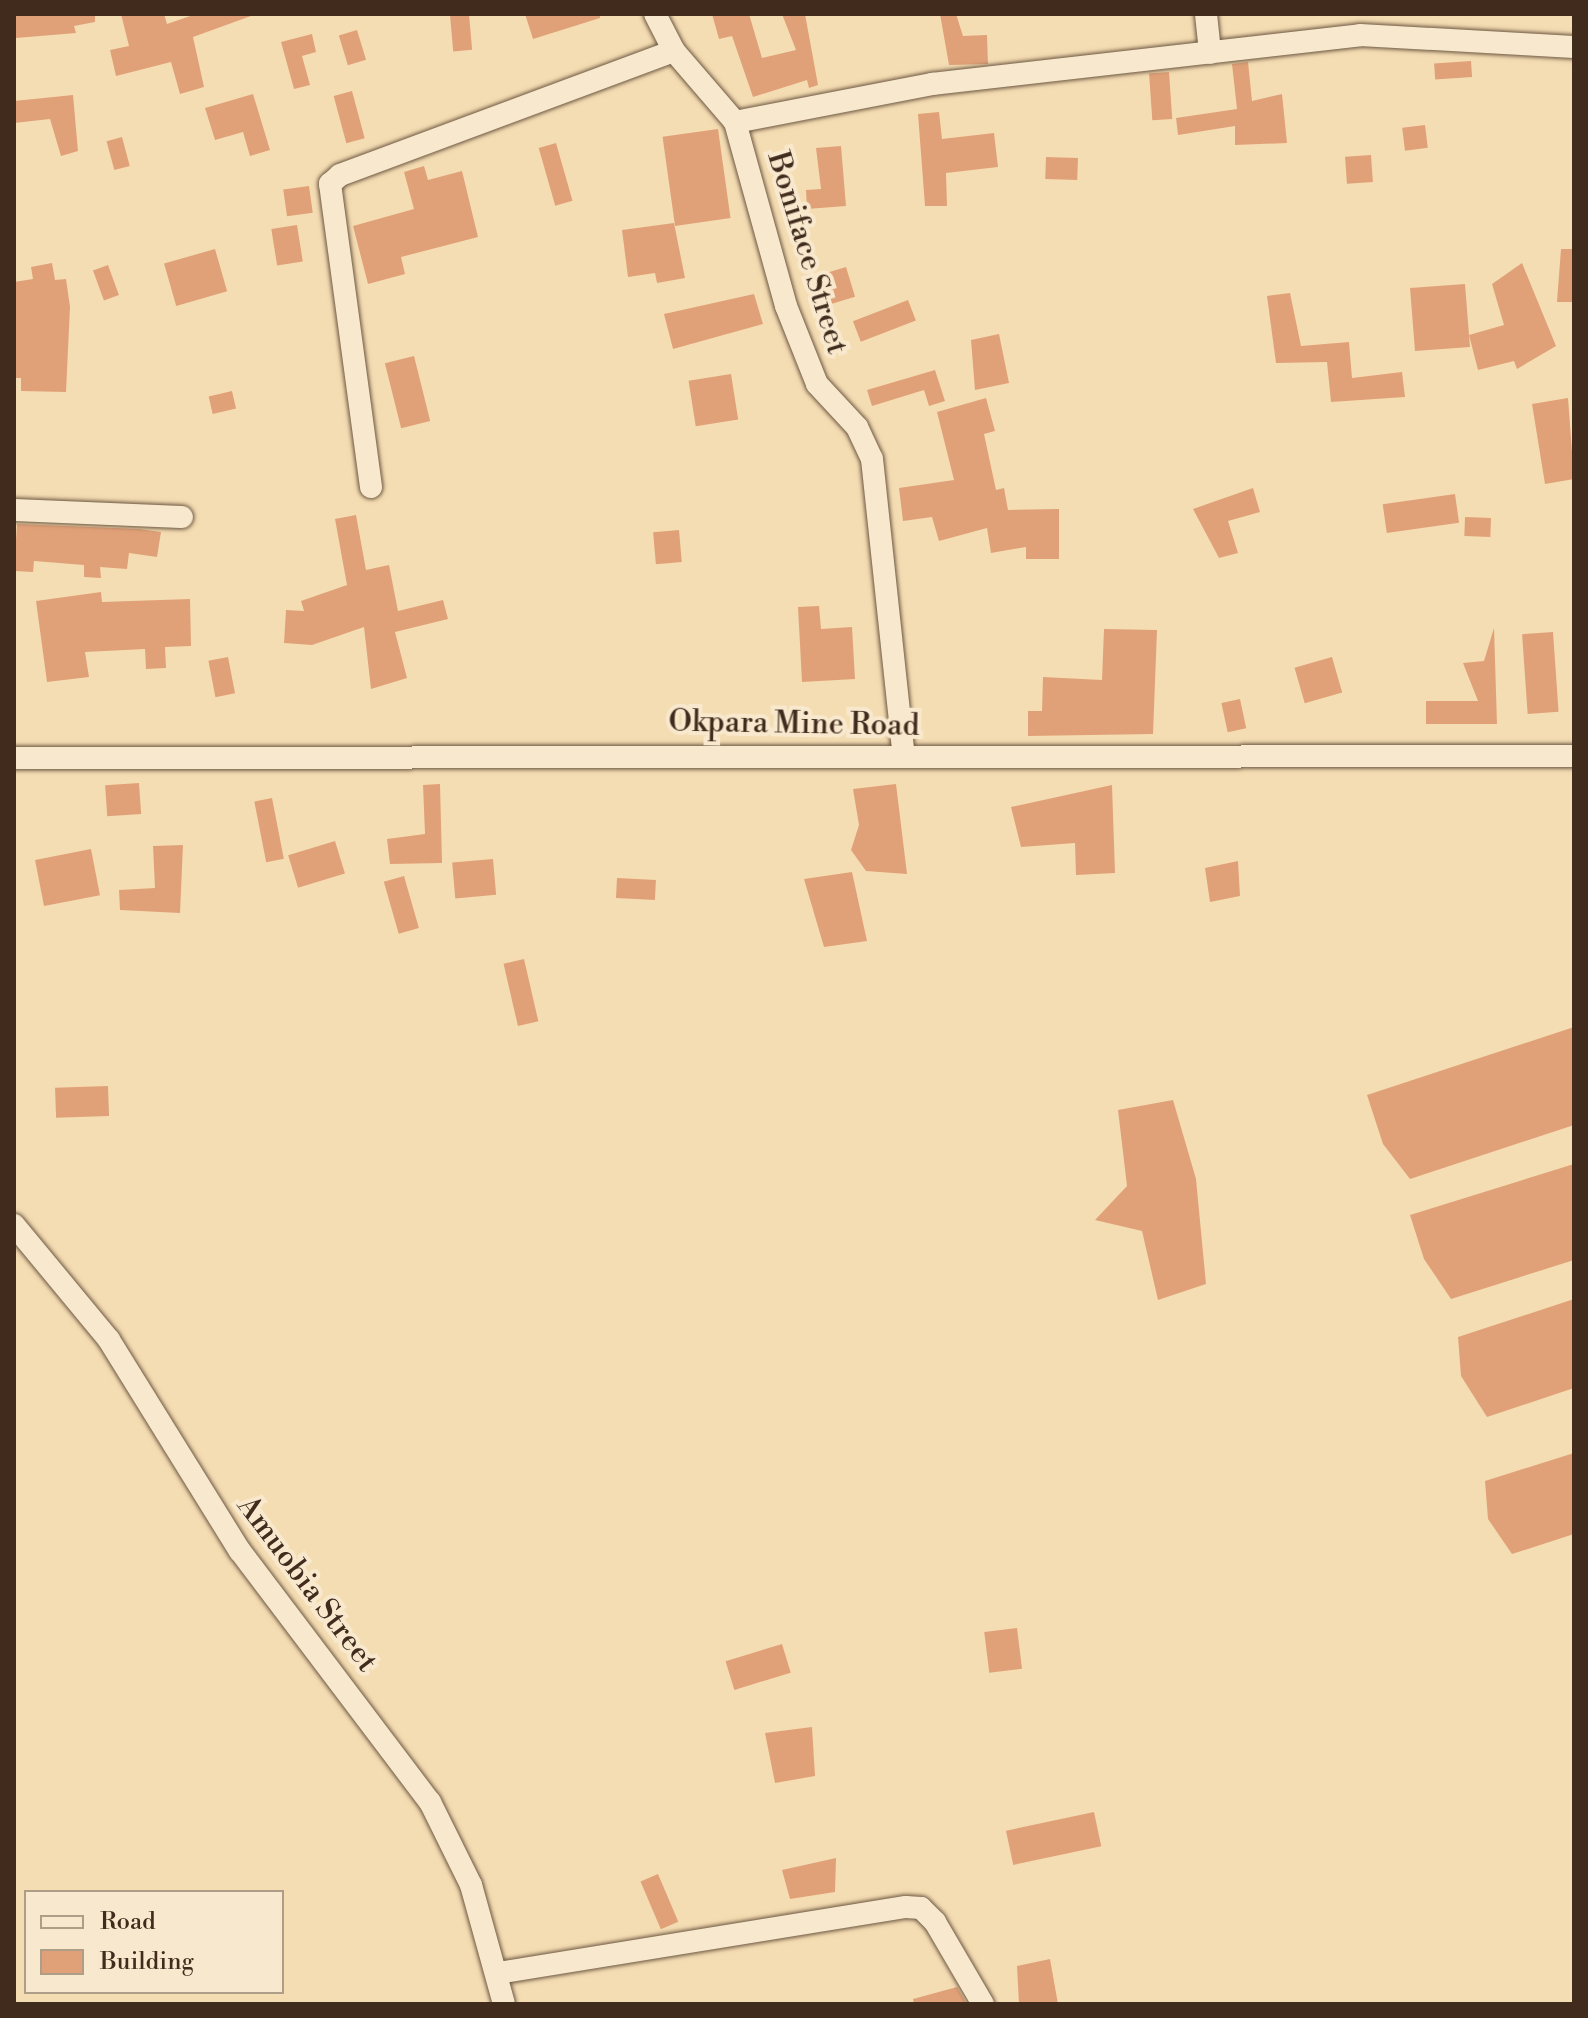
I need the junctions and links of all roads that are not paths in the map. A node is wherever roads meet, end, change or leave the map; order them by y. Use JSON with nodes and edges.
{"nodes":[{"id":1,"x":655,"y":14,"type":"edge"},
{"id":2,"x":1206,"y":14,"type":"edge"},
{"id":3,"x":1574,"y":47,"type":"edge"},
{"id":4,"x":674,"y":51,"type":"junction"},
{"id":5,"x":1210,"y":53,"type":"junction"},
{"id":6,"x":735,"y":122,"type":"junction"},
{"id":7,"x":371,"y":487,"type":"dead end"},
{"id":8,"x":14,"y":510,"type":"edge"},
{"id":9,"x":182,"y":517,"type":"dead end"},
{"id":10,"x":904,"y":756,"type":"junction"},
{"id":11,"x":1574,"y":756,"type":"edge"},
{"id":12,"x":14,"y":758,"type":"edge"},
{"id":13,"x":14,"y":1225,"type":"edge"},
{"id":14,"x":498,"y":1973,"type":"junction"},
{"id":15,"x":504,"y":2004,"type":"edge"},
{"id":16,"x":983,"y":2004,"type":"edge"}],
"edges":[{"from":1,"to":4,"type":"street","name":"Boniface Street"},
{"from":2,"to":5,"type":"street"},
{"from":3,"to":5,"type":"street"},
{"from":4,"to":6,"type":"street","name":"Boniface Street"},
{"from":4,"to":7,"type":"street"},
{"from":5,"to":6,"type":"street"},
{"from":6,"to":10,"type":"street","name":"Boniface Street"},
{"from":8,"to":9,"type":"street"},
{"from":10,"to":11,"type":"street","name":"Okpara Mine Road"},
{"from":10,"to":12,"type":"street","name":"Okpara Mine Road"},
{"from":13,"to":14,"type":"street","name":"Amuobia Street"},
{"from":14,"to":15,"type":"street","name":"Amuobia Street"},
{"from":14,"to":16,"type":"street"}]}
